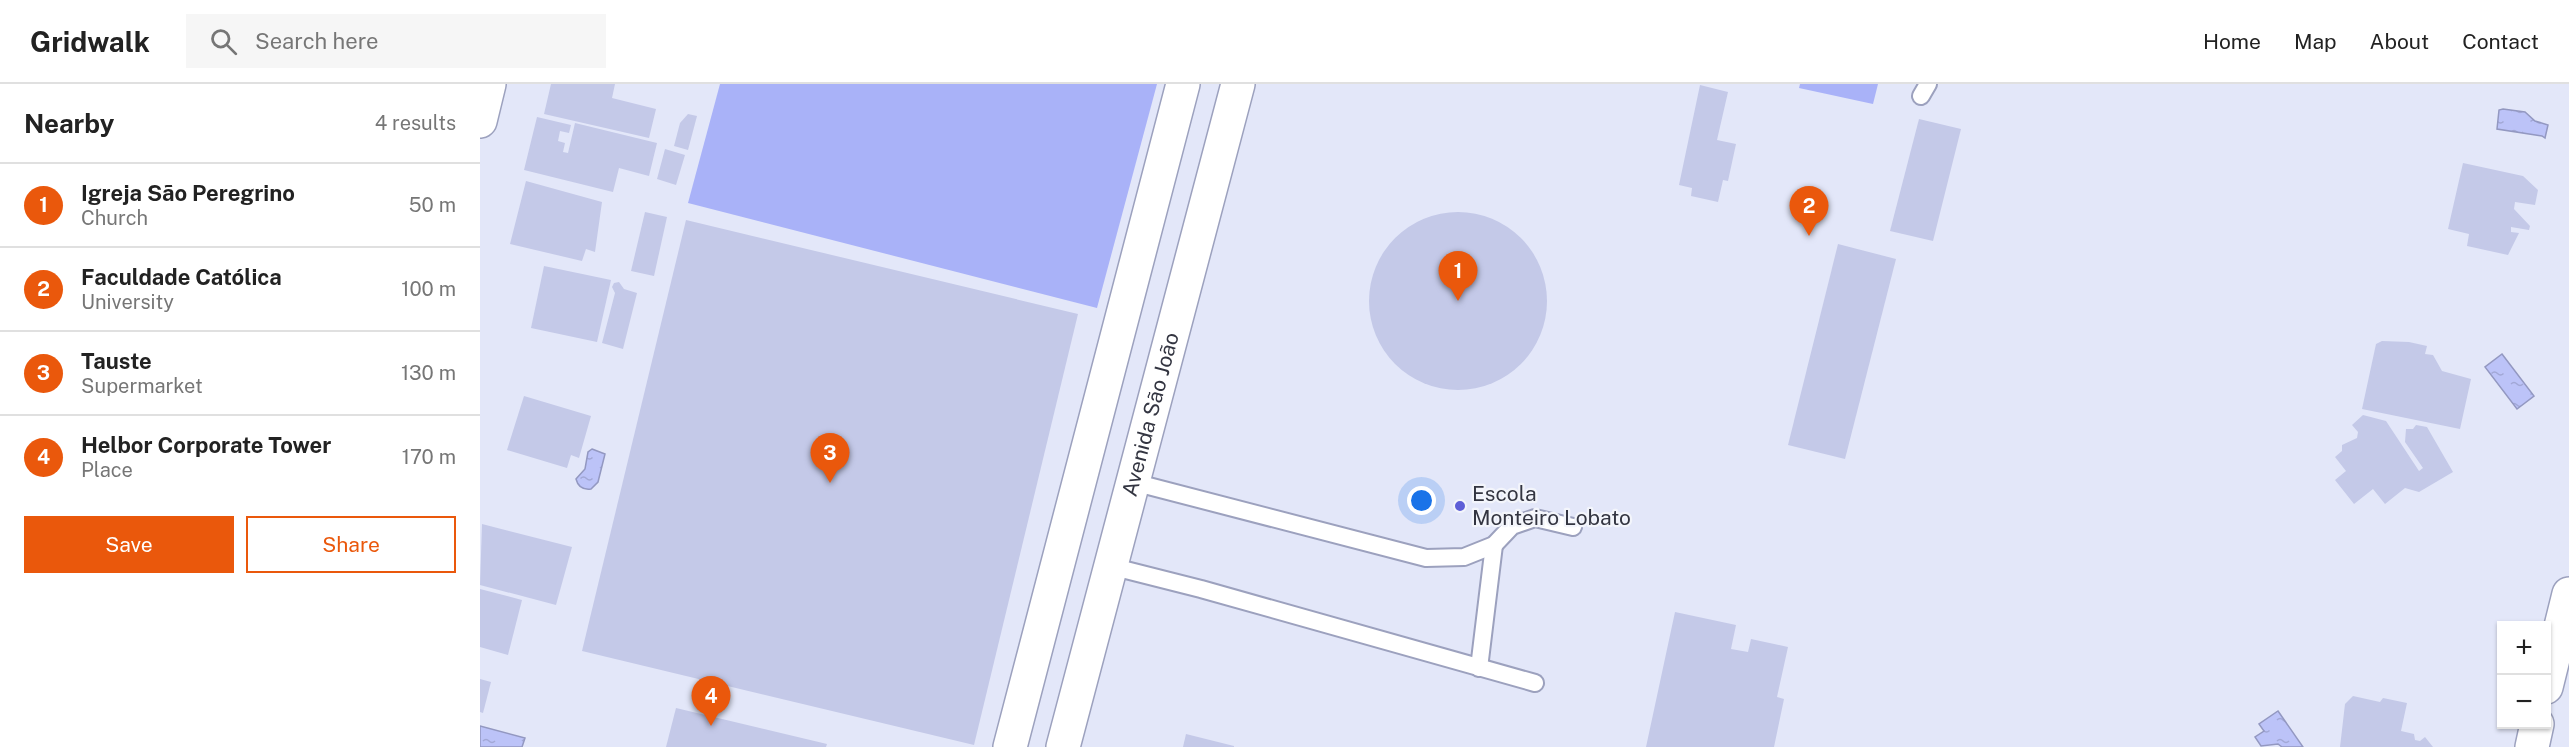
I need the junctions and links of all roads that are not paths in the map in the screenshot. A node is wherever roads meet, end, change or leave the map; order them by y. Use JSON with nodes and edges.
{"nodes":[{"id":1,"x":489,"y":84,"type":"edge"},
{"id":2,"x":1183,"y":84,"type":"edge"},
{"id":3,"x":1238,"y":84,"type":"edge"},
{"id":4,"x":480,"y":121,"type":"edge"},
{"id":5,"x":1132,"y":482,"type":"junction"},
{"id":6,"x":1573,"y":527,"type":"dead end"},
{"id":7,"x":1494,"y":545,"type":"junction"},
{"id":8,"x":1110,"y":566,"type":"junction"},
{"id":9,"x":2569,"y":594,"type":"edge"},
{"id":10,"x":1479,"y":668,"type":"junction"},
{"id":11,"x":2550,"y":675,"type":"edge"},
{"id":12,"x":1535,"y":683,"type":"dead end"},
{"id":13,"x":2536,"y":729,"type":"edge"},
{"id":14,"x":1067,"y":739,"type":"edge"},
{"id":15,"x":1010,"y":747,"type":"edge"},
{"id":16,"x":2532,"y":747,"type":"edge"}],
"edges":[{"from":1,"to":4,"type":"main road"},
{"from":2,"to":15,"type":"main road"},
{"from":3,"to":5,"type":"main road","name":"Avenida São João"},
{"from":5,"to":7,"type":"lane"},
{"from":5,"to":8,"type":"main road","name":"Avenida São João"},
{"from":6,"to":7,"type":"lane"},
{"from":7,"to":10,"type":"lane"},
{"from":8,"to":10,"type":"lane"},
{"from":8,"to":14,"type":"main road","name":"Avenida São João"},
{"from":9,"to":11,"type":"main road"},
{"from":10,"to":12,"type":"lane"},
{"from":13,"to":16,"type":"main road"}]}
